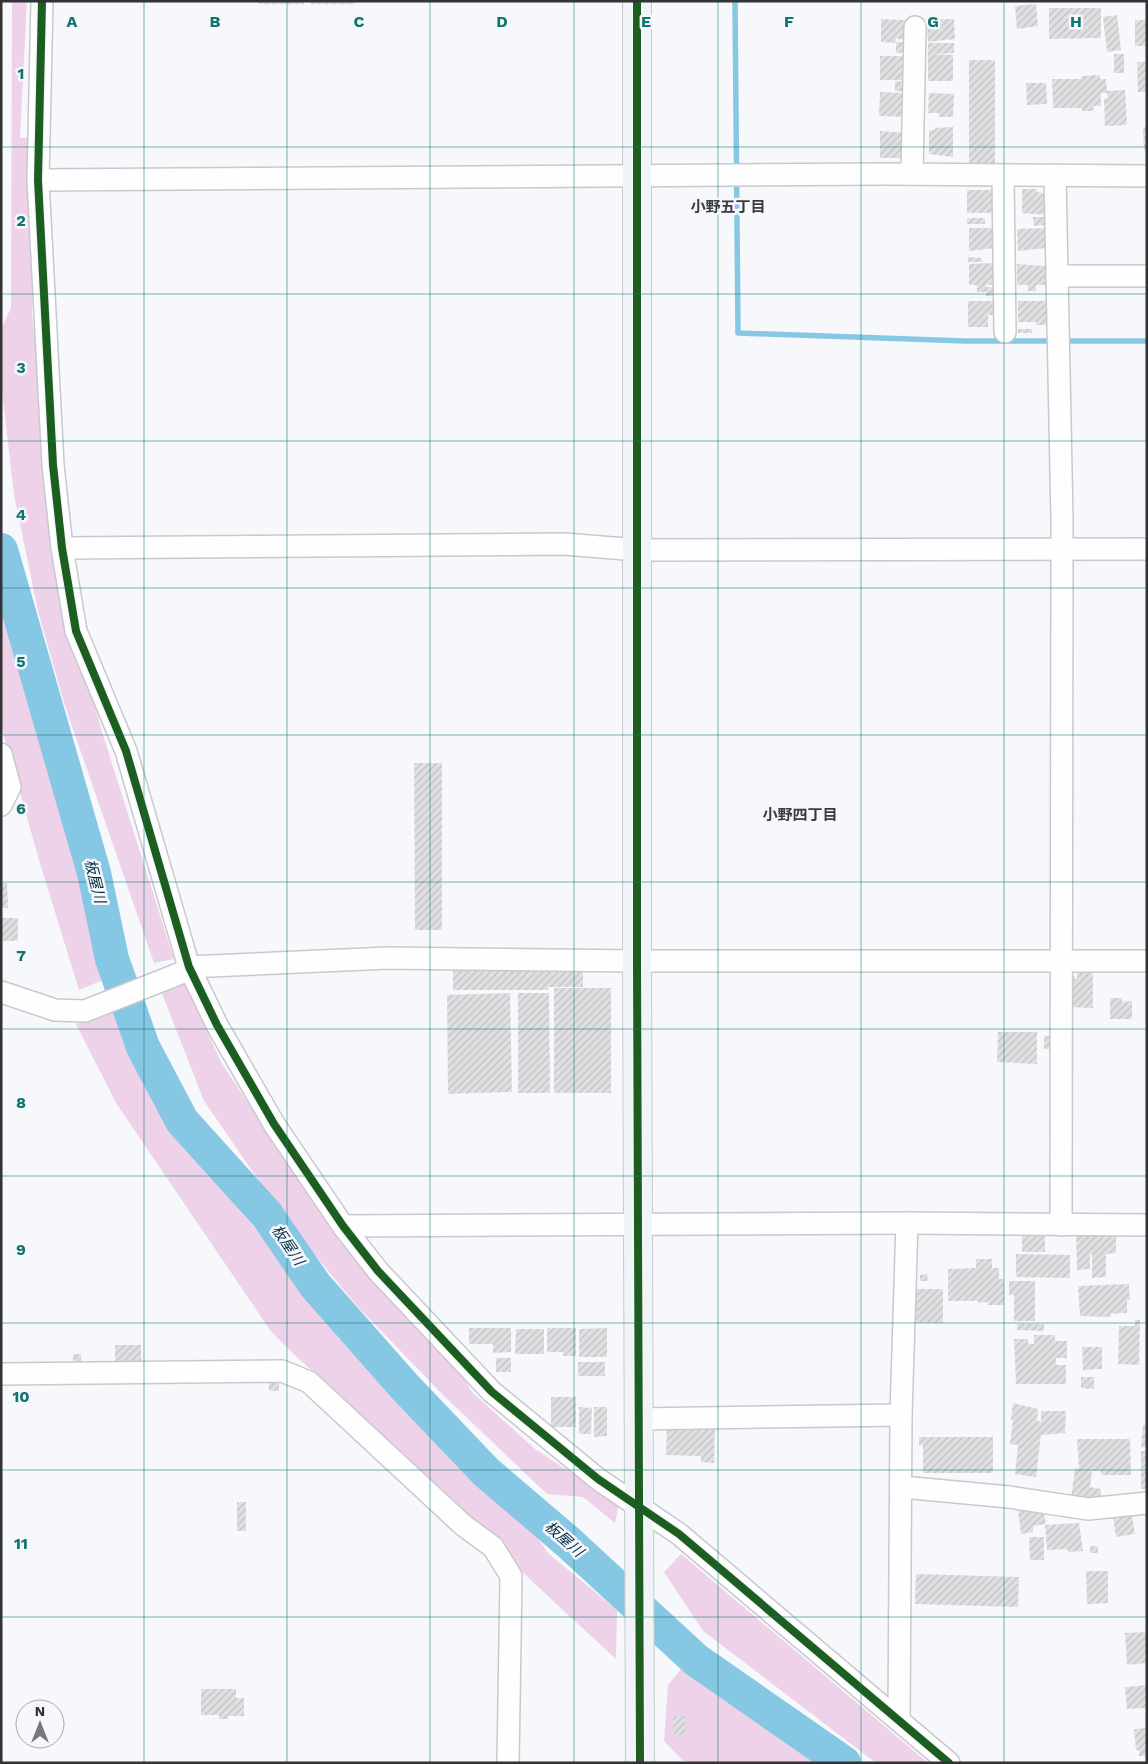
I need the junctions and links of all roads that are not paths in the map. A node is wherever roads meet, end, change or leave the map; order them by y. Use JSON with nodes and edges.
{"nodes":[{"id":1,"x":42,"y":1,"type":"edge"},
{"id":2,"x":637,"y":1,"type":"edge"},
{"id":3,"x":915,"y":27,"type":"dead end"},
{"id":4,"x":912,"y":174,"type":"junction"},
{"id":5,"x":1003,"y":175,"type":"junction"},
{"id":6,"x":1055,"y":175,"type":"junction"},
{"id":7,"x":636,"y":176,"type":"junction"},
{"id":8,"x":1147,"y":176,"type":"edge"},
{"id":9,"x":38,"y":180,"type":"junction"},
{"id":10,"x":1057,"y":276,"type":"junction"},
{"id":11,"x":1147,"y":276,"type":"edge"},
{"id":12,"x":1005,"y":332,"type":"dead end"},
{"id":13,"x":62,"y":548,"type":"junction"},
{"id":14,"x":1061,"y":549,"type":"junction"},
{"id":15,"x":1147,"y":549,"type":"edge"},
{"id":16,"x":638,"y":550,"type":"junction"},
{"id":17,"x":1,"y":754,"type":"edge"},
{"id":18,"x":1,"y":805,"type":"edge"},
{"id":19,"x":637,"y":961,"type":"junction"},
{"id":20,"x":1147,"y":961,"type":"edge"},
{"id":21,"x":1060,"y":962,"type":"junction"},
{"id":22,"x":185,"y":970,"type":"junction"},
{"id":23,"x":1,"y":992,"type":"edge"},
{"id":24,"x":907,"y":1223,"type":"junction"},
{"id":25,"x":639,"y":1224,"type":"junction"},
{"id":26,"x":1061,"y":1225,"type":"junction"},
{"id":27,"x":1147,"y":1225,"type":"edge"},
{"id":28,"x":343,"y":1226,"type":"junction"},
{"id":29,"x":1,"y":1374,"type":"edge"},
{"id":30,"x":901,"y":1414,"type":"junction"},
{"id":31,"x":638,"y":1419,"type":"junction"},
{"id":32,"x":902,"y":1487,"type":"junction"},
{"id":33,"x":1147,"y":1503,"type":"edge"},
{"id":34,"x":640,"y":1513,"type":"junction"},
{"id":35,"x":899,"y":1720,"type":"junction"},
{"id":36,"x":508,"y":1763,"type":"edge"},
{"id":37,"x":640,"y":1763,"type":"edge"},
{"id":38,"x":949,"y":1763,"type":"edge"}],
"edges":[{"from":1,"to":9,"type":"street"},
{"from":2,"to":7,"type":"street"},
{"from":3,"to":4,"type":"street"},
{"from":4,"to":5,"type":"street"},
{"from":4,"to":7,"type":"street"},
{"from":5,"to":6,"type":"street"},
{"from":5,"to":12,"type":"street"},
{"from":6,"to":8,"type":"street"},
{"from":6,"to":10,"type":"street"},
{"from":7,"to":9,"type":"street"},
{"from":7,"to":16,"type":"street"},
{"from":9,"to":13,"type":"street"},
{"from":10,"to":11,"type":"street"},
{"from":10,"to":14,"type":"street"},
{"from":13,"to":16,"type":"street"},
{"from":13,"to":22,"type":"street"},
{"from":14,"to":15,"type":"street"},
{"from":14,"to":16,"type":"street"},
{"from":14,"to":21,"type":"street"},
{"from":16,"to":19,"type":"street"},
{"from":17,"to":18,"type":"street"},
{"from":19,"to":21,"type":"street"},
{"from":19,"to":22,"type":"street"},
{"from":19,"to":25,"type":"street"},
{"from":20,"to":21,"type":"street"},
{"from":21,"to":26,"type":"street"},
{"from":22,"to":23,"type":"street"},
{"from":22,"to":28,"type":"street"},
{"from":24,"to":25,"type":"street"},
{"from":24,"to":26,"type":"street"},
{"from":24,"to":30,"type":"street"},
{"from":25,"to":28,"type":"street"},
{"from":25,"to":31,"type":"street"},
{"from":26,"to":27,"type":"street"},
{"from":28,"to":34,"type":"street"},
{"from":29,"to":36,"type":"street"},
{"from":30,"to":31,"type":"street"},
{"from":30,"to":32,"type":"street"},
{"from":31,"to":34,"type":"street"},
{"from":32,"to":33,"type":"street"},
{"from":32,"to":35,"type":"street"},
{"from":34,"to":35,"type":"street"},
{"from":34,"to":37,"type":"street"},
{"from":35,"to":38,"type":"street"}]}
